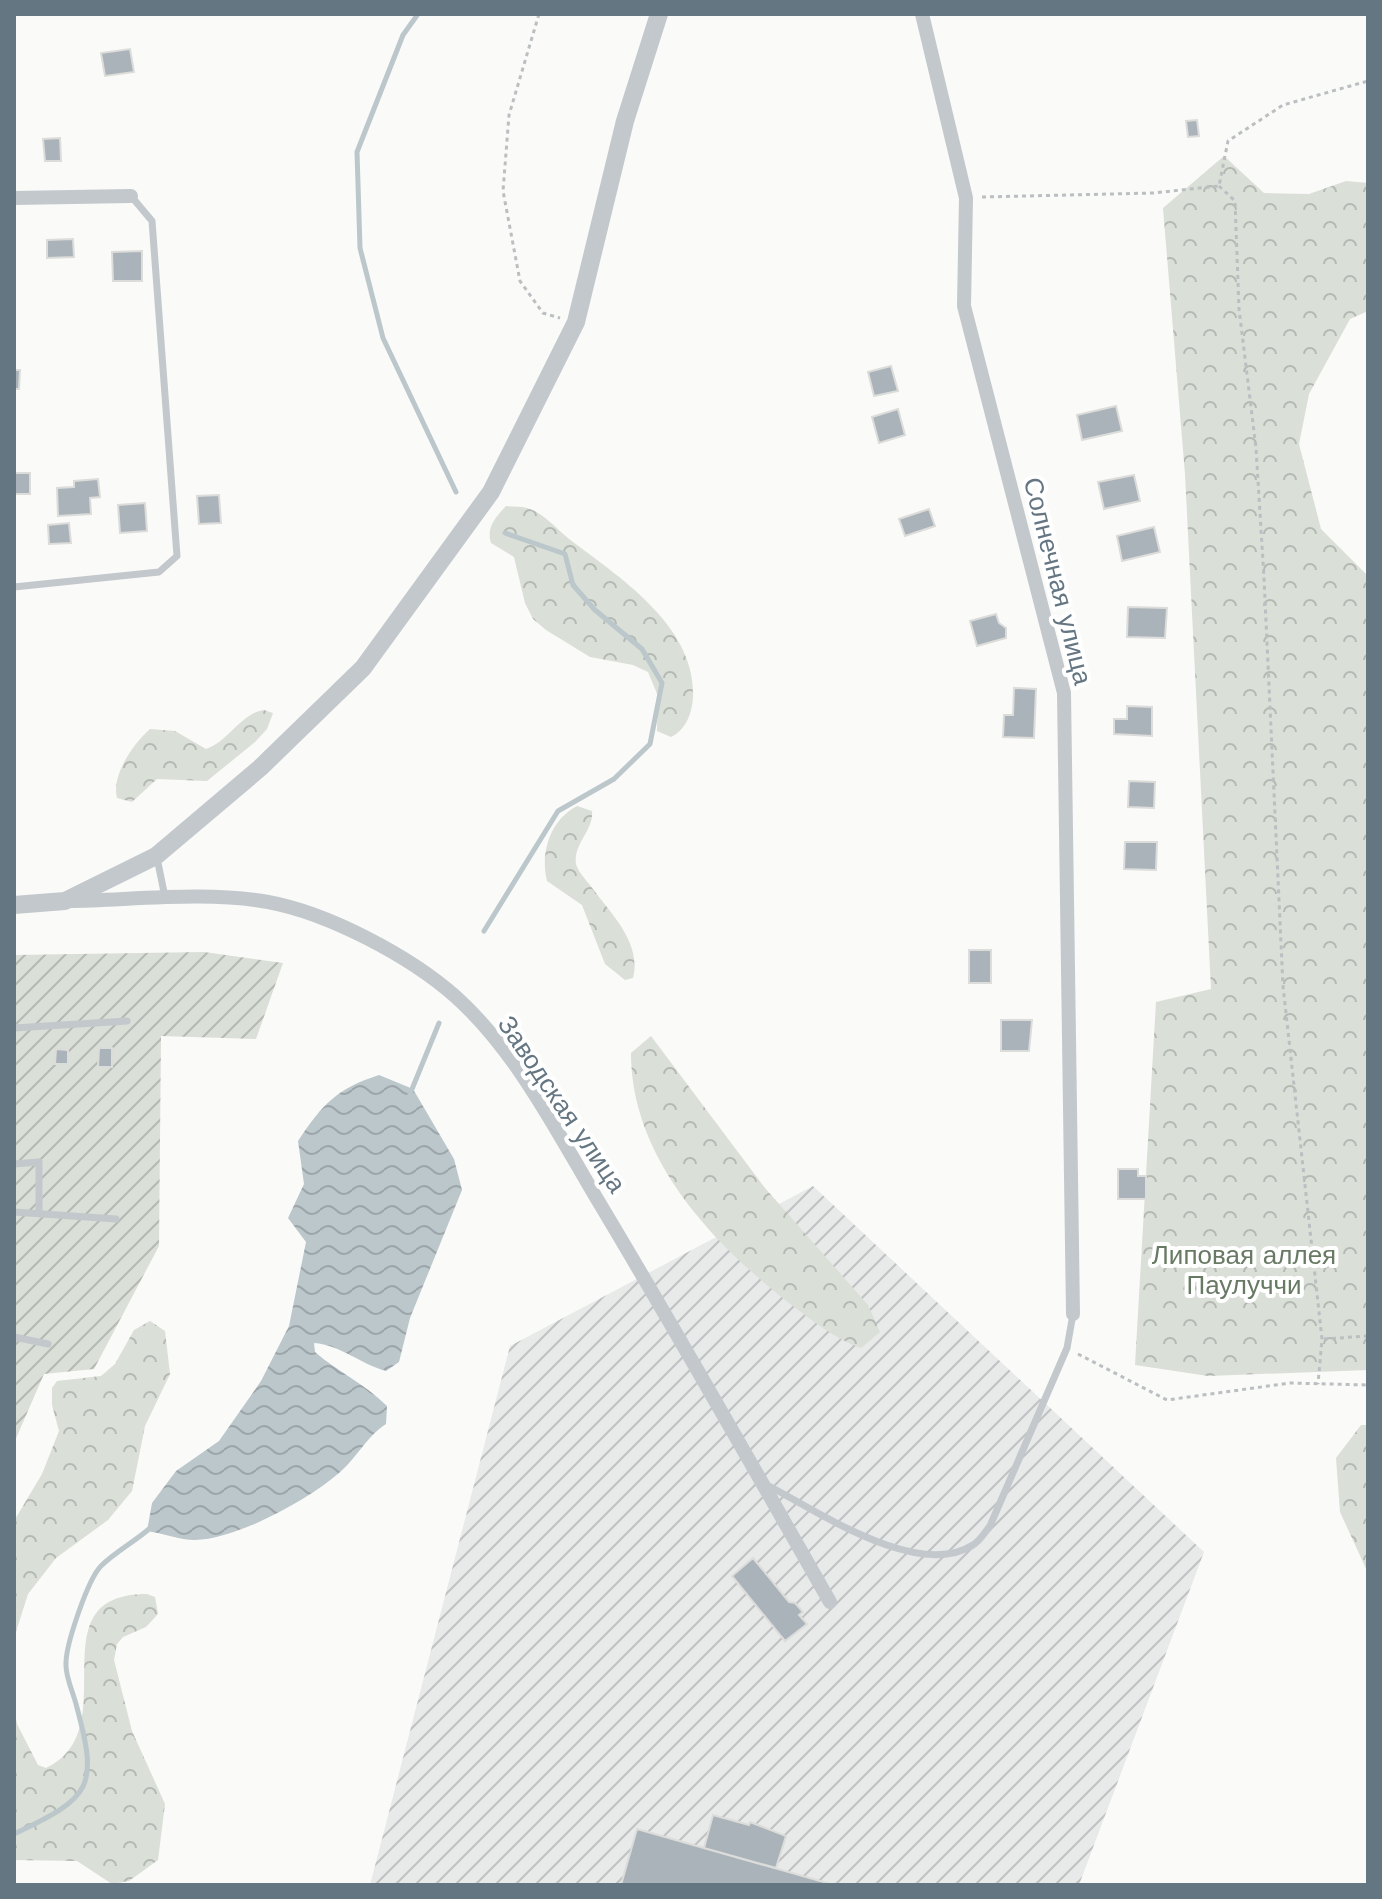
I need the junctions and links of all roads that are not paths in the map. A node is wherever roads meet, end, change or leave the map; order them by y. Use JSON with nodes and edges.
{"nodes":[{"id":1,"x":659,"y":14,"type":"edge"},
{"id":2,"x":922,"y":14,"type":"edge"},
{"id":3,"x":131,"y":196,"type":"joint"},
{"id":4,"x":14,"y":198,"type":"edge"},
{"id":5,"x":14,"y":587,"type":"edge"},
{"id":6,"x":156,"y":856,"type":"junction"},
{"id":7,"x":165,"y":899,"type":"junction"},
{"id":8,"x":65,"y":901,"type":"junction"},
{"id":9,"x":14,"y":905,"type":"edge"},
{"id":10,"x":127,"y":1021,"type":"dead end"},
{"id":11,"x":14,"y":1028,"type":"edge"},
{"id":12,"x":14,"y":1164,"type":"edge"},
{"id":13,"x":14,"y":1212,"type":"edge"},
{"id":14,"x":39,"y":1214,"type":"junction"},
{"id":15,"x":116,"y":1219,"type":"dead end"},
{"id":16,"x":1073,"y":1314,"type":"joint"},
{"id":17,"x":14,"y":1337,"type":"edge"},
{"id":18,"x":48,"y":1344,"type":"dead end"},
{"id":19,"x":761,"y":1482,"type":"junction"},
{"id":20,"x":830,"y":1602,"type":"dead end"}],
"edges":[{"from":1,"to":6,"type":"street"},
{"from":2,"to":16,"type":"street","name":"Солнечная улица"},
{"from":3,"to":4,"type":"street"},
{"from":3,"to":5,"type":"lane"},
{"from":6,"to":7,"type":"lane"},
{"from":6,"to":8,"type":"street"},
{"from":7,"to":8,"type":"street","name":"Заводская улица"},
{"from":7,"to":19,"type":"street","name":"Заводская улица"},
{"from":8,"to":9,"type":"street"},
{"from":10,"to":11,"type":"lane"},
{"from":12,"to":14,"type":"lane"},
{"from":13,"to":14,"type":"lane"},
{"from":14,"to":15,"type":"lane"},
{"from":16,"to":19,"type":"lane"},
{"from":17,"to":18,"type":"lane"},
{"from":19,"to":20,"type":"street","name":"Заводская улица"}]}
